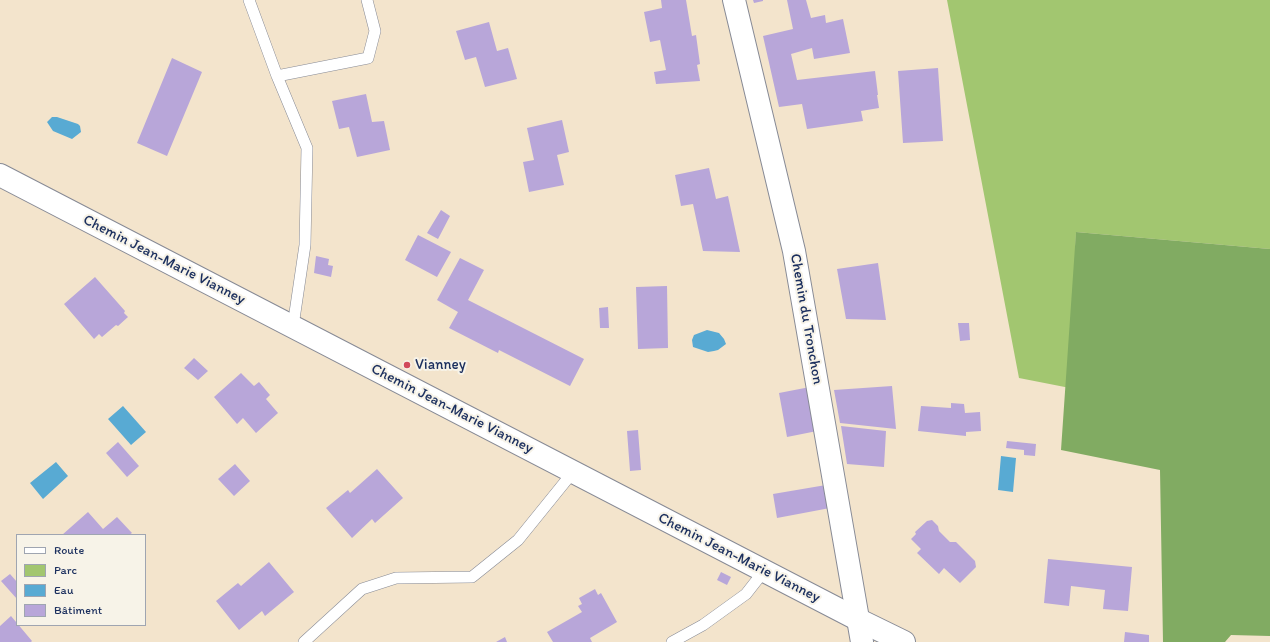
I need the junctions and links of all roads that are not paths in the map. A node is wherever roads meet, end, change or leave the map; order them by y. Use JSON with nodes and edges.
{"nodes":[{"id":1,"x":249,"y":0,"type":"edge"},
{"id":2,"x":367,"y":0,"type":"edge"},
{"id":3,"x":734,"y":0,"type":"edge"},
{"id":4,"x":277,"y":76,"type":"junction"},
{"id":5,"x":0,"y":175,"type":"edge"},
{"id":6,"x":292,"y":326,"type":"junction"},
{"id":7,"x":573,"y":472,"type":"junction"},
{"id":8,"x":764,"y":571,"type":"junction"},
{"id":9,"x":859,"y":620,"type":"junction"},
{"id":10,"x":304,"y":642,"type":"edge"},
{"id":11,"x":672,"y":642,"type":"edge"},
{"id":12,"x":862,"y":642,"type":"edge"},
{"id":13,"x":904,"y":642,"type":"edge"}],
"edges":[{"from":1,"to":4,"type":"lane"},
{"from":2,"to":4,"type":"lane"},
{"from":3,"to":9,"type":"street","name":"Chemin du Tronchon"},
{"from":4,"to":6,"type":"lane"},
{"from":5,"to":6,"type":"street","name":"Chemin Jean-Marie Vianney"},
{"from":6,"to":7,"type":"street","name":"Chemin Jean-Marie Vianney"},
{"from":7,"to":8,"type":"street","name":"Chemin Jean-Marie Vianney"},
{"from":7,"to":10,"type":"lane"},
{"from":8,"to":9,"type":"street","name":"Chemin Jean-Marie Vianney"},
{"from":8,"to":11,"type":"lane"},
{"from":9,"to":12,"type":"street","name":"Chemin du Tronchon"},
{"from":9,"to":13,"type":"street","name":"Chemin Jean-Marie Vianney"}]}
